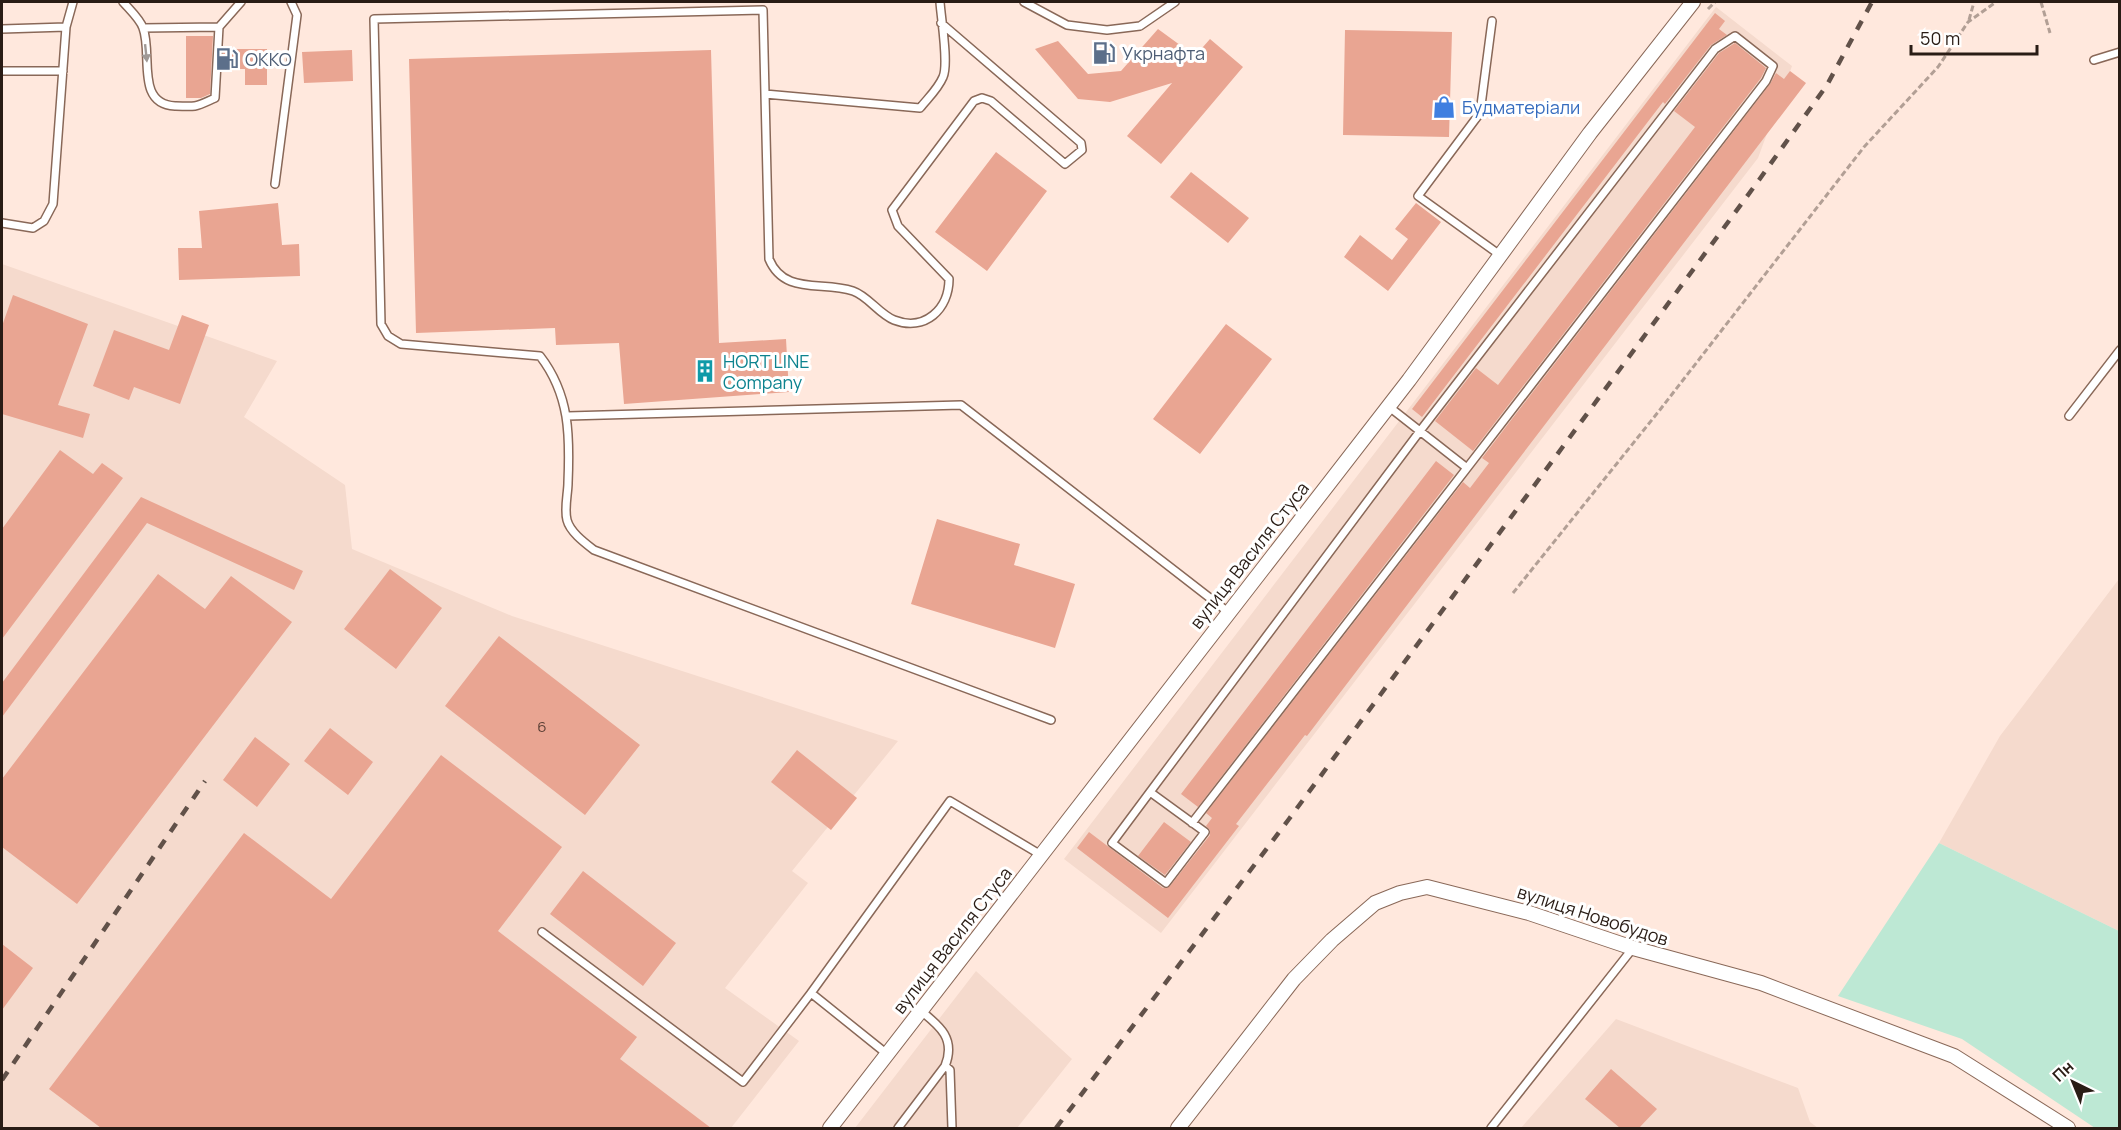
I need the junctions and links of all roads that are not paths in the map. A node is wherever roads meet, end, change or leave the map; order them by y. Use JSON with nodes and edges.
{"nodes":[{"id":1,"x":73,"y":2,"type":"edge"},
{"id":2,"x":123,"y":2,"type":"edge"},
{"id":3,"x":240,"y":2,"type":"edge"},
{"id":4,"x":291,"y":2,"type":"edge"},
{"id":5,"x":940,"y":2,"type":"edge"},
{"id":6,"x":1024,"y":2,"type":"edge"},
{"id":7,"x":1174,"y":2,"type":"edge"},
{"id":8,"x":1693,"y":2,"type":"edge"},
{"id":9,"x":1492,"y":21,"type":"dead end"},
{"id":10,"x":941,"y":23,"type":"junction"},
{"id":11,"x":66,"y":27,"type":"junction"},
{"id":12,"x":219,"y":27,"type":"junction"},
{"id":13,"x":143,"y":28,"type":"junction"},
{"id":14,"x":2,"y":29,"type":"edge"},
{"id":15,"x":2120,"y":52,"type":"edge"},
{"id":16,"x":2094,"y":60,"type":"dead end"},
{"id":17,"x":2,"y":71,"type":"edge"},
{"id":18,"x":63,"y":72,"type":"junction"},
{"id":19,"x":765,"y":94,"type":"junction"},
{"id":20,"x":275,"y":184,"type":"dead end"},
{"id":21,"x":2,"y":224,"type":"edge"},
{"id":22,"x":1500,"y":255,"type":"junction"},
{"id":23,"x":2120,"y":350,"type":"edge"},
{"id":24,"x":1388,"y":406,"type":"junction"},
{"id":25,"x":568,"y":416,"type":"junction"},
{"id":26,"x":2069,"y":416,"type":"dead end"},
{"id":27,"x":1420,"y":431,"type":"junction"},
{"id":28,"x":1467,"y":468,"type":"junction"},
{"id":29,"x":1228,"y":612,"type":"junction"},
{"id":30,"x":1051,"y":720,"type":"dead end"},
{"id":31,"x":1150,"y":792,"type":"junction"},
{"id":32,"x":1192,"y":823,"type":"junction"},
{"id":33,"x":1041,"y":855,"type":"junction"},
{"id":34,"x":542,"y":932,"type":"dead end"},
{"id":35,"x":1633,"y":948,"type":"junction"},
{"id":36,"x":811,"y":993,"type":"junction"},
{"id":37,"x":921,"y":1011,"type":"junction"},
{"id":38,"x":887,"y":1054,"type":"junction"},
{"id":39,"x":945,"y":1066,"type":"junction"},
{"id":40,"x":830,"y":1128,"type":"edge"},
{"id":41,"x":898,"y":1128,"type":"edge"},
{"id":42,"x":951,"y":1128,"type":"edge"},
{"id":43,"x":1178,"y":1128,"type":"edge"},
{"id":44,"x":1491,"y":1128,"type":"edge"},
{"id":45,"x":2068,"y":1128,"type":"edge"}],
"edges":[{"from":1,"to":11,"type":"lane"},
{"from":2,"to":13,"type":"lane"},
{"from":3,"to":12,"type":"lane"},
{"from":4,"to":20,"type":"lane"},
{"from":5,"to":10,"type":"lane"},
{"from":6,"to":7,"type":"lane"},
{"from":8,"to":22,"type":"street","name":"вулиця Василя Стуса"},
{"from":9,"to":22,"type":"lane"},
{"from":10,"to":19,"type":"lane"},
{"from":10,"to":19,"type":"lane"},
{"from":11,"to":14,"type":"lane"},
{"from":11,"to":18,"type":"lane"},
{"from":12,"to":13,"type":"lane"},
{"from":13,"to":12,"type":"lane","one_way":true},
{"from":15,"to":16,"type":"lane"},
{"from":17,"to":18,"type":"lane"},
{"from":18,"to":21,"type":"lane"},
{"from":19,"to":25,"type":"lane"},
{"from":22,"to":24,"type":"street","name":"вулиця Василя Стуса"},
{"from":23,"to":26,"type":"lane"},
{"from":24,"to":27,"type":"lane"},
{"from":24,"to":29,"type":"street","name":"вулиця Василя Стуса"},
{"from":25,"to":29,"type":"lane"},
{"from":25,"to":30,"type":"lane"},
{"from":27,"to":28,"type":"lane"},
{"from":27,"to":28,"type":"lane"},
{"from":27,"to":31,"type":"lane"},
{"from":28,"to":32,"type":"lane"},
{"from":29,"to":33,"type":"street","name":"вулиця Василя Стуса"},
{"from":31,"to":32,"type":"lane"},
{"from":31,"to":32,"type":"lane"},
{"from":33,"to":36,"type":"lane"},
{"from":33,"to":37,"type":"street","name":"вулиця Василя Стуса"},
{"from":34,"to":36,"type":"lane"},
{"from":35,"to":43,"type":"street","name":"вулиця Новобудов"},
{"from":35,"to":44,"type":"lane"},
{"from":35,"to":45,"type":"street","name":"вулиця Новобудов"},
{"from":36,"to":38,"type":"lane"},
{"from":37,"to":38,"type":"street","name":"вулиця Василя Стуса"},
{"from":37,"to":39,"type":"lane"},
{"from":38,"to":40,"type":"street","name":"вулиця Василя Стуса"},
{"from":39,"to":41,"type":"lane"},
{"from":39,"to":42,"type":"lane"}]}
